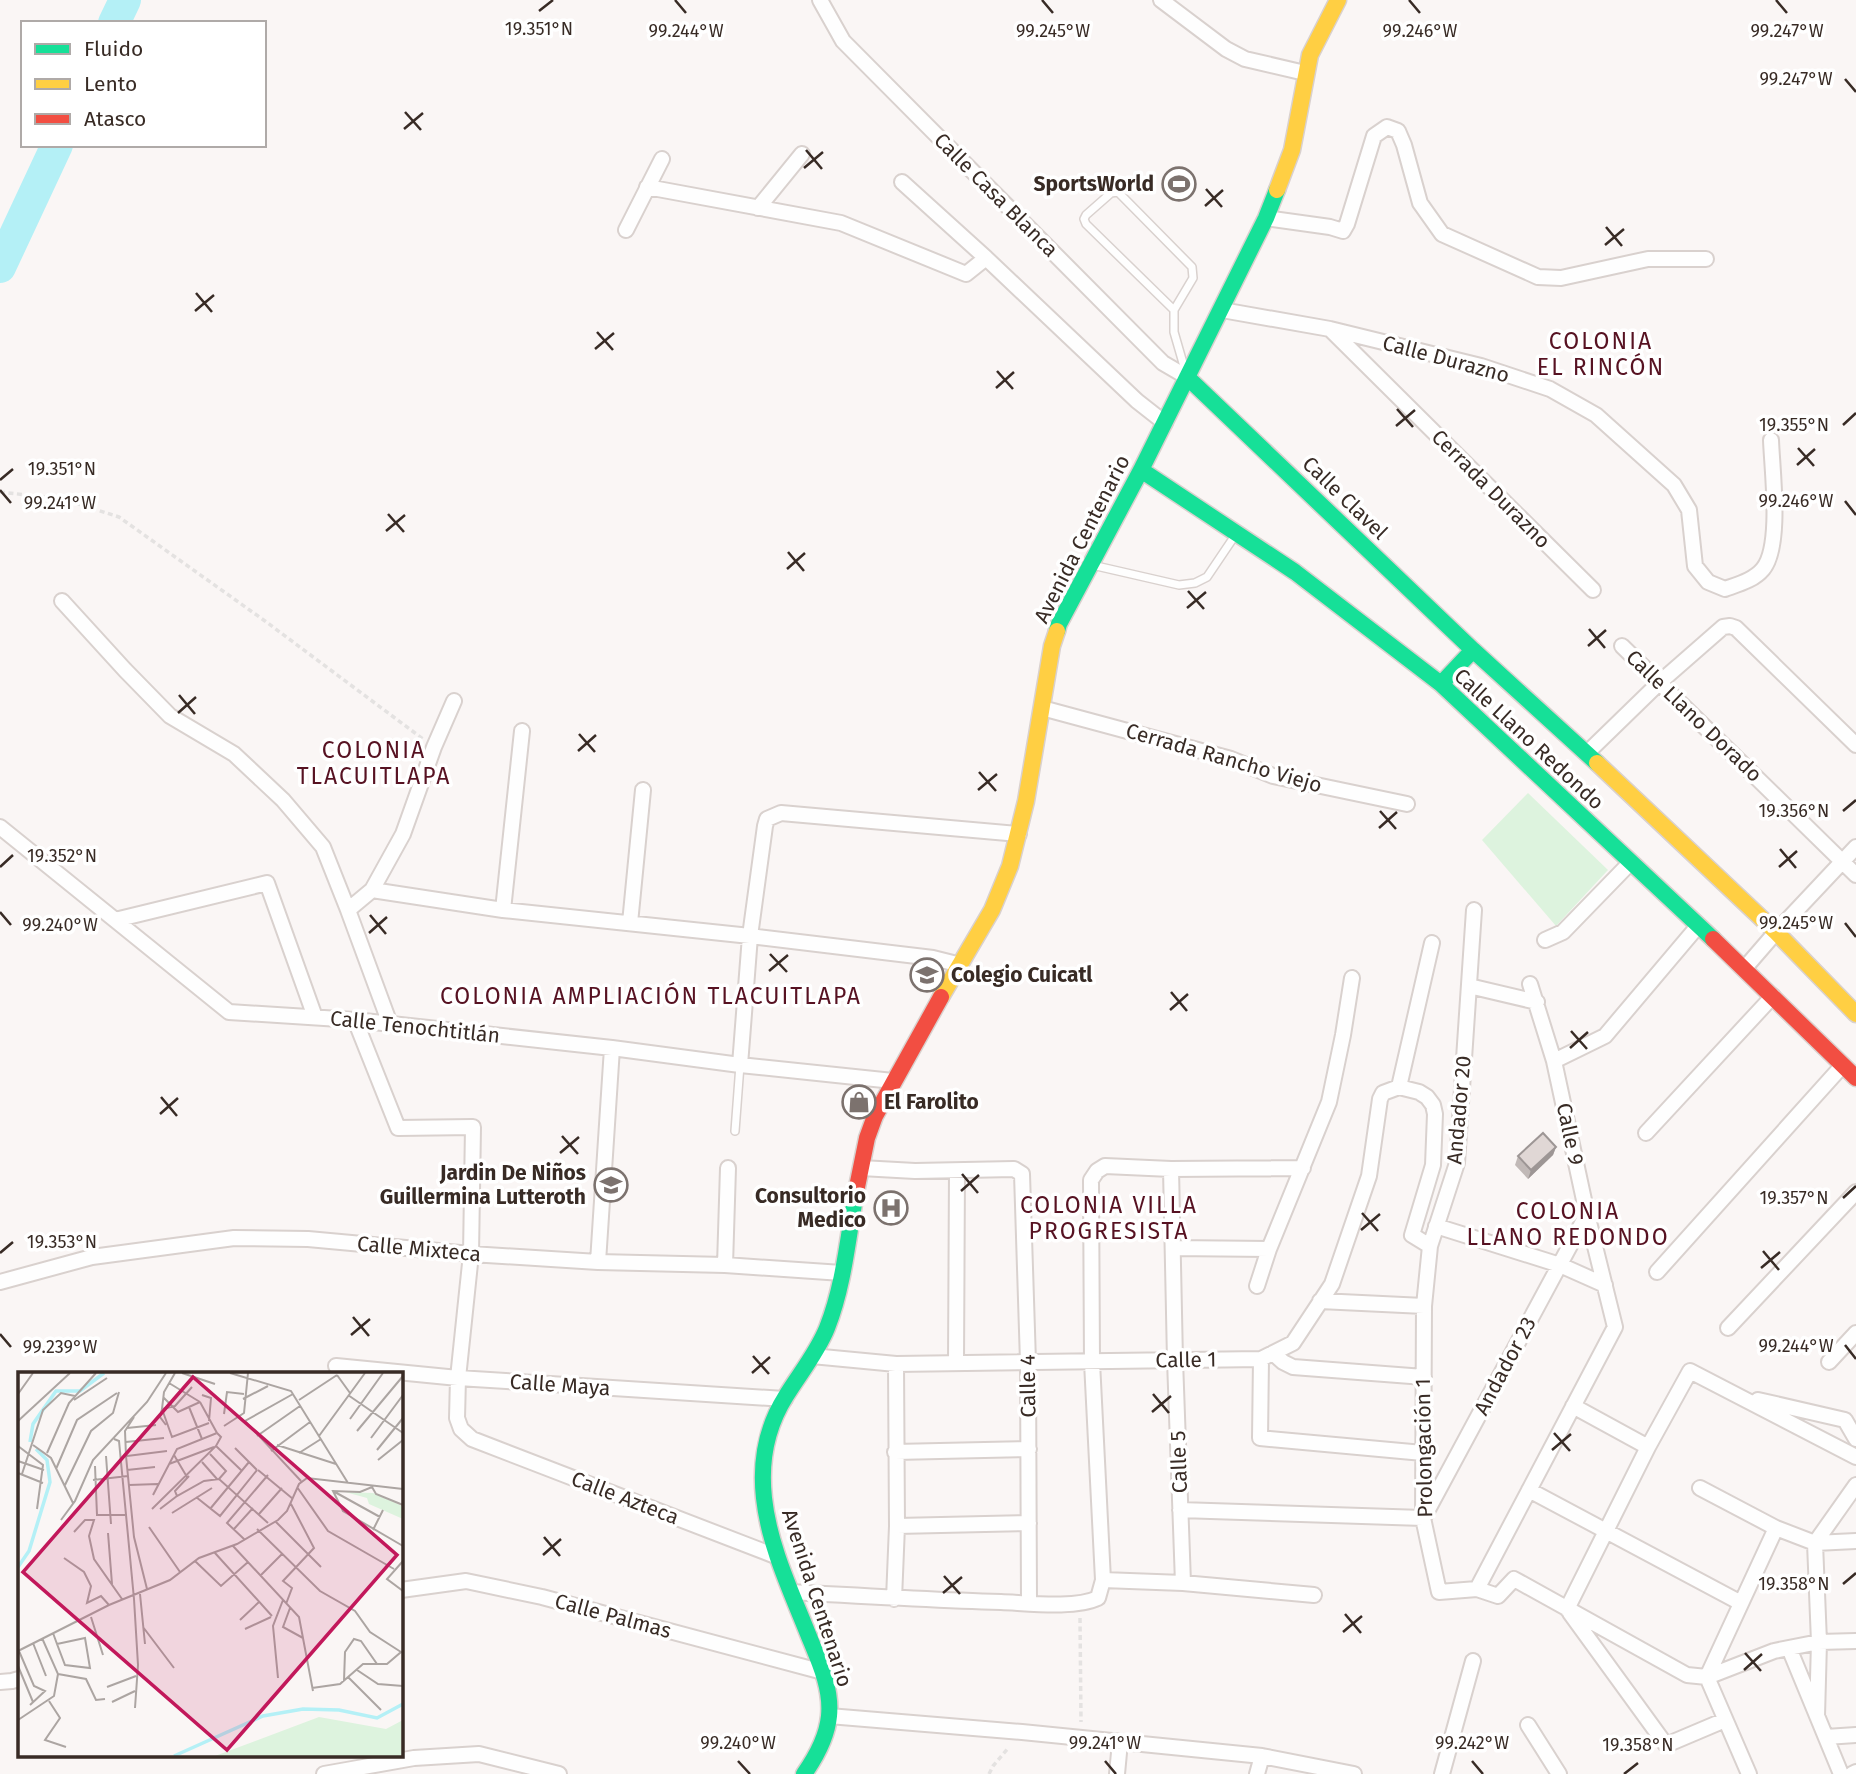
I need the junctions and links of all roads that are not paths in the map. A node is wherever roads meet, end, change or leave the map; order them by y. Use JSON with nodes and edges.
{"nodes":[{"id":1,"x":820,"y":0,"type":"edge"},
{"id":2,"x":1161,"y":0,"type":"edge"},
{"id":3,"x":1338,"y":0,"type":"edge"},
{"id":4,"x":1305,"y":73,"type":"junction"},
{"id":5,"x":802,"y":154,"type":"dead end"},
{"id":6,"x":662,"y":159,"type":"dead end"},
{"id":7,"x":902,"y":182,"type":"dead end"},
{"id":8,"x":648,"y":187,"type":"junction"},
{"id":9,"x":758,"y":208,"type":"junction"},
{"id":10,"x":1266,"y":218,"type":"junction"},
{"id":11,"x":626,"y":230,"type":"dead end"},
{"id":12,"x":986,"y":257,"type":"junction"},
{"id":13,"x":1706,"y":259,"type":"dead end"},
{"id":14,"x":1174,"y":310,"type":"junction"},
{"id":15,"x":1222,"y":310,"type":"junction"},
{"id":16,"x":1329,"y":329,"type":"junction"},
{"id":17,"x":1187,"y":377,"type":"junction"},
{"id":18,"x":1165,"y":423,"type":"junction"},
{"id":19,"x":1771,"y":440,"type":"dead end"},
{"id":20,"x":1141,"y":470,"type":"junction"},
{"id":21,"x":1236,"y":533,"type":"junction"},
{"id":22,"x":1089,"y":565,"type":"junction"},
{"id":23,"x":1592,"y":590,"type":"dead end"},
{"id":24,"x":62,"y":601,"type":"dead end"},
{"id":25,"x":1622,"y":646,"type":"dead end"},
{"id":26,"x":1473,"y":650,"type":"junction"},
{"id":27,"x":1659,"y":683,"type":"junction"},
{"id":28,"x":1441,"y":684,"type":"junction"},
{"id":29,"x":454,"y":701,"type":"dead end"},
{"id":30,"x":1042,"y":708,"type":"junction"},
{"id":31,"x":522,"y":731,"type":"dead end"},
{"id":32,"x":1856,"y":745,"type":"edge"},
{"id":33,"x":1587,"y":753,"type":"junction"},
{"id":34,"x":643,"y":790,"type":"dead end"},
{"id":35,"x":1408,"y":804,"type":"dead end"},
{"id":36,"x":0,"y":827,"type":"edge"},
{"id":37,"x":1018,"y":834,"type":"junction"},
{"id":38,"x":1856,"y":847,"type":"edge"},
{"id":39,"x":1842,"y":861,"type":"junction"},
{"id":40,"x":1630,"y":863,"type":"junction"},
{"id":41,"x":1856,"y":875,"type":"edge"},
{"id":42,"x":372,"y":890,"type":"junction"},
{"id":43,"x":348,"y":910,"type":"junction"},
{"id":44,"x":503,"y":910,"type":"junction"},
{"id":45,"x":1474,"y":910,"type":"dead end"},
{"id":46,"x":116,"y":920,"type":"junction"},
{"id":47,"x":630,"y":923,"type":"junction"},
{"id":48,"x":1698,"y":926,"type":"junction"},
{"id":49,"x":1776,"y":932,"type":"junction"},
{"id":50,"x":750,"y":936,"type":"junction"},
{"id":51,"x":1545,"y":940,"type":"dead end"},
{"id":52,"x":1432,"y":943,"type":"dead end"},
{"id":53,"x":961,"y":965,"type":"junction"},
{"id":54,"x":1744,"y":969,"type":"junction"},
{"id":55,"x":1352,"y":978,"type":"dead end"},
{"id":56,"x":1530,"y":984,"type":"dead end"},
{"id":57,"x":1469,"y":986,"type":"junction"},
{"id":58,"x":1773,"y":996,"type":"junction"},
{"id":59,"x":1537,"y":1002,"type":"junction"},
{"id":60,"x":1856,"y":1014,"type":"edge"},
{"id":61,"x":315,"y":1017,"type":"junction"},
{"id":62,"x":355,"y":1020,"type":"junction"},
{"id":63,"x":390,"y":1024,"type":"junction"},
{"id":64,"x":612,"y":1048,"type":"junction"},
{"id":65,"x":1554,"y":1061,"type":"junction"},
{"id":66,"x":740,"y":1065,"type":"junction"},
{"id":67,"x":1843,"y":1065,"type":"junction"},
{"id":68,"x":1856,"y":1078,"type":"edge"},
{"id":69,"x":893,"y":1081,"type":"junction"},
{"id":70,"x":1399,"y":1087,"type":"junction"},
{"id":71,"x":735,"y":1131,"type":"dead end"},
{"id":72,"x":1646,"y":1133,"type":"dead end"},
{"id":73,"x":728,"y":1168,"type":"dead end"},
{"id":74,"x":861,"y":1168,"type":"junction"},
{"id":75,"x":1303,"y":1168,"type":"junction"},
{"id":76,"x":1171,"y":1169,"type":"junction"},
{"id":77,"x":957,"y":1171,"type":"junction"},
{"id":78,"x":1856,"y":1192,"type":"edge"},
{"id":79,"x":1587,"y":1214,"type":"junction"},
{"id":80,"x":1436,"y":1226,"type":"junction"},
{"id":81,"x":1430,"y":1246,"type":"junction"},
{"id":82,"x":1173,"y":1248,"type":"junction"},
{"id":83,"x":1269,"y":1249,"type":"junction"},
{"id":84,"x":471,"y":1254,"type":"junction"},
{"id":85,"x":598,"y":1262,"type":"junction"},
{"id":86,"x":725,"y":1265,"type":"junction"},
{"id":87,"x":1560,"y":1265,"type":"junction"},
{"id":88,"x":1657,"y":1272,"type":"dead end"},
{"id":89,"x":842,"y":1273,"type":"junction"},
{"id":90,"x":0,"y":1282,"type":"edge"},
{"id":91,"x":1605,"y":1285,"type":"junction"},
{"id":92,"x":1257,"y":1286,"type":"dead end"},
{"id":93,"x":1320,"y":1301,"type":"junction"},
{"id":94,"x":1424,"y":1306,"type":"junction"},
{"id":95,"x":1728,"y":1328,"type":"dead end"},
{"id":96,"x":1856,"y":1333,"type":"edge"},
{"id":97,"x":812,"y":1356,"type":"junction"},
{"id":98,"x":1267,"y":1356,"type":"junction"},
{"id":99,"x":1175,"y":1360,"type":"junction"},
{"id":100,"x":1028,"y":1362,"type":"junction"},
{"id":101,"x":1092,"y":1362,"type":"junction"},
{"id":102,"x":1829,"y":1362,"type":"dead end"},
{"id":103,"x":956,"y":1363,"type":"junction"},
{"id":104,"x":896,"y":1364,"type":"junction"},
{"id":105,"x":336,"y":1366,"type":"dead end"},
{"id":106,"x":397,"y":1372,"type":"edge"},
{"id":107,"x":402,"y":1372,"type":"edge"},
{"id":108,"x":1424,"y":1377,"type":"junction"},
{"id":109,"x":458,"y":1378,"type":"junction"},
{"id":110,"x":1736,"y":1395,"type":"junction"},
{"id":111,"x":785,"y":1399,"type":"junction"},
{"id":112,"x":1573,"y":1406,"type":"junction"},
{"id":113,"x":1856,"y":1439,"type":"edge"},
{"id":114,"x":1648,"y":1447,"type":"junction"},
{"id":115,"x":1029,"y":1448,"type":"junction"},
{"id":116,"x":895,"y":1452,"type":"junction"},
{"id":117,"x":1423,"y":1453,"type":"junction"},
{"id":118,"x":1856,"y":1457,"type":"edge"},
{"id":119,"x":1856,"y":1485,"type":"edge"},
{"id":120,"x":1700,"y":1488,"type":"dead end"},
{"id":121,"x":1529,"y":1490,"type":"junction"},
{"id":122,"x":1180,"y":1510,"type":"junction"},
{"id":123,"x":1423,"y":1518,"type":"junction"},
{"id":124,"x":1029,"y":1523,"type":"junction"},
{"id":125,"x":897,"y":1526,"type":"junction"},
{"id":126,"x":1776,"y":1528,"type":"junction"},
{"id":127,"x":1607,"y":1530,"type":"junction"},
{"id":128,"x":1856,"y":1541,"type":"edge"},
{"id":129,"x":1815,"y":1543,"type":"junction"},
{"id":130,"x":778,"y":1557,"type":"junction"},
{"id":131,"x":1103,"y":1580,"type":"junction"},
{"id":132,"x":1183,"y":1583,"type":"junction"},
{"id":133,"x":402,"y":1590,"type":"edge"},
{"id":134,"x":1477,"y":1590,"type":"junction"},
{"id":135,"x":791,"y":1592,"type":"junction"},
{"id":136,"x":1314,"y":1595,"type":"dead end"},
{"id":137,"x":894,"y":1599,"type":"junction"},
{"id":138,"x":1028,"y":1603,"type":"junction"},
{"id":139,"x":1741,"y":1603,"type":"junction"},
{"id":140,"x":1567,"y":1609,"type":"junction"},
{"id":141,"x":1856,"y":1641,"type":"edge"},
{"id":142,"x":1819,"y":1642,"type":"junction"},
{"id":143,"x":1789,"y":1648,"type":"junction"},
{"id":144,"x":1473,"y":1661,"type":"dead end"},
{"id":145,"x":823,"y":1672,"type":"junction"},
{"id":146,"x":1707,"y":1677,"type":"junction"},
{"id":147,"x":18,"y":1679,"type":"edge"},
{"id":148,"x":0,"y":1682,"type":"edge"},
{"id":149,"x":829,"y":1716,"type":"junction"},
{"id":150,"x":1817,"y":1716,"type":"junction"},
{"id":151,"x":1726,"y":1720,"type":"junction"},
{"id":152,"x":1528,"y":1725,"type":"dead end"},
{"id":153,"x":1856,"y":1735,"type":"edge"},
{"id":154,"x":1826,"y":1737,"type":"junction"},
{"id":155,"x":1119,"y":1742,"type":"junction"},
{"id":156,"x":1262,"y":1756,"type":"junction"},
{"id":157,"x":324,"y":1774,"type":"edge"},
{"id":158,"x":559,"y":1774,"type":"edge"},
{"id":159,"x":804,"y":1774,"type":"edge"},
{"id":160,"x":1116,"y":1774,"type":"edge"},
{"id":161,"x":1257,"y":1774,"type":"edge"},
{"id":162,"x":1354,"y":1774,"type":"edge"},
{"id":163,"x":1443,"y":1774,"type":"edge"},
{"id":164,"x":1559,"y":1774,"type":"edge"},
{"id":165,"x":1749,"y":1774,"type":"edge"},
{"id":166,"x":1841,"y":1774,"type":"edge"}],
"edges":[{"from":1,"to":17,"type":"street","name":"Calle Casa Blanca"},
{"from":2,"to":4,"type":"street"},
{"from":3,"to":4,"type":"main road","name":"Avenida Centenario"},
{"from":4,"to":10,"type":"main road","name":"Avenida Centenario"},
{"from":5,"to":9,"type":"street"},
{"from":6,"to":8,"type":"street"},
{"from":7,"to":12,"type":"street"},
{"from":8,"to":9,"type":"street"},
{"from":8,"to":11,"type":"street"},
{"from":9,"to":12,"type":"street"},
{"from":10,"to":13,"type":"street"},
{"from":10,"to":15,"type":"main road","name":"Avenida Centenario"},
{"from":12,"to":18,"type":"street"},
{"from":14,"to":14,"type":"lane"},
{"from":14,"to":17,"type":"lane"},
{"from":15,"to":16,"type":"street","name":"Calle Durazno"},
{"from":15,"to":17,"type":"main road","name":"Avenida Centenario"},
{"from":16,"to":19,"type":"street","name":"Calle Durazno"},
{"from":16,"to":23,"type":"street","name":"Cerrada Durazno"},
{"from":17,"to":18,"type":"main road","name":"Avenida Centenario"},
{"from":17,"to":26,"type":"main road","name":"Calle Clavel"},
{"from":18,"to":20,"type":"main road","name":"Avenida Centenario"},
{"from":20,"to":21,"type":"main road","name":"Calle Llano Redondo"},
{"from":20,"to":22,"type":"main road","name":"Avenida Centenario"},
{"from":21,"to":22,"type":"lane"},
{"from":21,"to":28,"type":"main road","name":"Calle Llano Redondo"},
{"from":22,"to":30,"type":"main road","name":"Avenida Centenario"},
{"from":24,"to":43,"type":"street"},
{"from":25,"to":27,"type":"street","name":"Calle Llano Dorado"},
{"from":26,"to":28,"type":"main road"},
{"from":26,"to":33,"type":"main road","name":"Calle Llano Redondo"},
{"from":27,"to":32,"type":"street"},
{"from":27,"to":33,"type":"street"},
{"from":27,"to":39,"type":"street","name":"Calle Llano Dorado"},
{"from":28,"to":40,"type":"main road","name":"Calle Llano Redondo"},
{"from":29,"to":42,"type":"street"},
{"from":30,"to":35,"type":"street","name":"Cerrada Rancho Viejo"},
{"from":30,"to":37,"type":"main road","name":"Avenida Centenario"},
{"from":31,"to":44,"type":"street"},
{"from":33,"to":49,"type":"main road","name":"Calle Llano Redondo"},
{"from":34,"to":47,"type":"street"},
{"from":36,"to":46,"type":"street","name":"Calle Tenochtitlán"},
{"from":37,"to":50,"type":"street"},
{"from":37,"to":53,"type":"main road","name":"Avenida Centenario"},
{"from":38,"to":39,"type":"street"},
{"from":39,"to":41,"type":"street","name":"Calle Llano Dorado"},
{"from":39,"to":49,"type":"street"},
{"from":40,"to":48,"type":"main road","name":"Calle Llano Redondo"},
{"from":40,"to":51,"type":"street"},
{"from":42,"to":43,"type":"street"},
{"from":42,"to":44,"type":"street"},
{"from":43,"to":63,"type":"street"},
{"from":44,"to":47,"type":"street"},
{"from":45,"to":57,"type":"street","name":"Andador 20"},
{"from":46,"to":61,"type":"street","name":"Calle Tenochtitlán"},
{"from":46,"to":61,"type":"street"},
{"from":47,"to":50,"type":"street"},
{"from":48,"to":54,"type":"main road","name":"Calle Llano Redondo"},
{"from":48,"to":65,"type":"street"},
{"from":49,"to":54,"type":"street"},
{"from":49,"to":60,"type":"main road","name":"Calle Llano Redondo"},
{"from":50,"to":53,"type":"street"},
{"from":50,"to":66,"type":"street"},
{"from":52,"to":70,"type":"street"},
{"from":53,"to":69,"type":"main road","name":"Avenida Centenario"},
{"from":54,"to":58,"type":"main road","name":"Calle Llano Redondo"},
{"from":55,"to":75,"type":"street"},
{"from":56,"to":59,"type":"street","name":"Calle 9"},
{"from":57,"to":59,"type":"street"},
{"from":57,"to":80,"type":"street","name":"Andador 20"},
{"from":58,"to":67,"type":"main road","name":"Calle Llano Redondo"},
{"from":58,"to":72,"type":"street"},
{"from":59,"to":65,"type":"street","name":"Calle 9"},
{"from":61,"to":62,"type":"street","name":"Calle Tenochtitlán"},
{"from":62,"to":63,"type":"street","name":"Calle Tenochtitlán"},
{"from":62,"to":84,"type":"street"},
{"from":63,"to":64,"type":"street","name":"Calle Tenochtitlán"},
{"from":64,"to":66,"type":"street","name":"Calle Tenochtitlán"},
{"from":64,"to":85,"type":"street"},
{"from":65,"to":79,"type":"street","name":"Calle 9"},
{"from":66,"to":69,"type":"street","name":"Calle Tenochtitlán"},
{"from":66,"to":71,"type":"lane"},
{"from":67,"to":68,"type":"main road","name":"Calle Llano Redondo"},
{"from":67,"to":88,"type":"street"},
{"from":69,"to":74,"type":"main road","name":"Avenida Centenario"},
{"from":70,"to":81,"type":"street"},
{"from":70,"to":93,"type":"street"},
{"from":73,"to":86,"type":"street"},
{"from":74,"to":77,"type":"street"},
{"from":74,"to":89,"type":"main road","name":"Avenida Centenario"},
{"from":75,"to":76,"type":"street"},
{"from":75,"to":83,"type":"street"},
{"from":76,"to":82,"type":"street","name":"Calle 5"},
{"from":76,"to":101,"type":"street"},
{"from":77,"to":100,"type":"street","name":"Calle 4"},
{"from":77,"to":103,"type":"street"},
{"from":78,"to":95,"type":"street"},
{"from":79,"to":87,"type":"street","name":"Andador 23"},
{"from":79,"to":91,"type":"street","name":"Calle 9"},
{"from":80,"to":81,"type":"street","name":"Andador 20"},
{"from":80,"to":87,"type":"street"},
{"from":81,"to":94,"type":"street","name":"Andador 20"},
{"from":82,"to":83,"type":"street"},
{"from":82,"to":99,"type":"street","name":"Calle 5"},
{"from":83,"to":92,"type":"street"},
{"from":84,"to":85,"type":"street","name":"Calle Mixteca"},
{"from":84,"to":90,"type":"street","name":"Calle Mixteca"},
{"from":84,"to":109,"type":"street"},
{"from":85,"to":86,"type":"street","name":"Calle Mixteca"},
{"from":86,"to":89,"type":"street","name":"Calle Mixteca"},
{"from":87,"to":91,"type":"street"},
{"from":87,"to":123,"type":"street","name":"Andador 23"},
{"from":89,"to":97,"type":"main road","name":"Avenida Centenario"},
{"from":91,"to":112,"type":"street","name":"Calle 9"},
{"from":93,"to":94,"type":"street"},
{"from":93,"to":98,"type":"street"},
{"from":94,"to":108,"type":"street","name":"Prolongación 1"},
{"from":96,"to":102,"type":"street"},
{"from":97,"to":104,"type":"street","name":"Calle 1"},
{"from":97,"to":111,"type":"main road","name":"Avenida Centenario"},
{"from":98,"to":99,"type":"street","name":"Calle 1"},
{"from":98,"to":108,"type":"street"},
{"from":98,"to":117,"type":"street"},
{"from":99,"to":101,"type":"street","name":"Calle 1"},
{"from":99,"to":122,"type":"street","name":"Calle 5"},
{"from":100,"to":101,"type":"street","name":"Calle 1"},
{"from":100,"to":103,"type":"street","name":"Calle 1"},
{"from":100,"to":115,"type":"street","name":"Calle 4"},
{"from":101,"to":131,"type":"street"},
{"from":103,"to":104,"type":"street","name":"Calle 1"},
{"from":104,"to":116,"type":"street"},
{"from":105,"to":106,"type":"street","name":"Calle Maya"},
{"from":107,"to":109,"type":"street","name":"Calle Maya"},
{"from":108,"to":117,"type":"street","name":"Prolongación 1"},
{"from":109,"to":111,"type":"street","name":"Calle Maya"},
{"from":109,"to":130,"type":"street","name":"Calle Azteca"},
{"from":110,"to":113,"type":"street"},
{"from":110,"to":114,"type":"street"},
{"from":110,"to":118,"type":"street"},
{"from":111,"to":130,"type":"main road","name":"Avenida Centenario"},
{"from":112,"to":114,"type":"street"},
{"from":112,"to":121,"type":"street"},
{"from":114,"to":127,"type":"street"},
{"from":115,"to":116,"type":"street"},
{"from":115,"to":124,"type":"street","name":"Calle 4"},
{"from":116,"to":125,"type":"street"},
{"from":117,"to":123,"type":"street","name":"Prolongación 1"},
{"from":119,"to":129,"type":"street"},
{"from":120,"to":126,"type":"street"},
{"from":121,"to":127,"type":"street"},
{"from":121,"to":134,"type":"street"},
{"from":122,"to":123,"type":"street"},
{"from":122,"to":132,"type":"street","name":"Calle 5"},
{"from":123,"to":134,"type":"street","name":"Prolongación 1"},
{"from":124,"to":125,"type":"street"},
{"from":124,"to":138,"type":"street","name":"Calle 4"},
{"from":125,"to":137,"type":"street"},
{"from":126,"to":129,"type":"street"},
{"from":126,"to":139,"type":"street"},
{"from":127,"to":139,"type":"street"},
{"from":127,"to":140,"type":"street"},
{"from":128,"to":129,"type":"street"},
{"from":129,"to":142,"type":"street"},
{"from":130,"to":135,"type":"main road","name":"Avenida Centenario"},
{"from":131,"to":132,"type":"street"},
{"from":131,"to":138,"type":"street"},
{"from":132,"to":136,"type":"street"},
{"from":133,"to":145,"type":"street","name":"Calle Palmas"},
{"from":134,"to":140,"type":"street"},
{"from":135,"to":137,"type":"street"},
{"from":135,"to":145,"type":"main road","name":"Avenida Centenario"},
{"from":137,"to":138,"type":"street"},
{"from":139,"to":146,"type":"street"},
{"from":140,"to":146,"type":"street"},
{"from":140,"to":151,"type":"street"},
{"from":141,"to":142,"type":"street"},
{"from":142,"to":143,"type":"street"},
{"from":142,"to":150,"type":"street"},
{"from":143,"to":146,"type":"street"},
{"from":143,"to":150,"type":"street"},
{"from":144,"to":163,"type":"street"},
{"from":145,"to":149,"type":"main road","name":"Avenida Centenario"},
{"from":146,"to":151,"type":"street"},
{"from":147,"to":148,"type":"street"},
{"from":149,"to":155,"type":"street"},
{"from":149,"to":159,"type":"main road","name":"Avenida Centenario"},
{"from":150,"to":154,"type":"street"},
{"from":151,"to":165,"type":"street"},
{"from":152,"to":164,"type":"street"},
{"from":153,"to":154,"type":"street"},
{"from":154,"to":166,"type":"street"},
{"from":155,"to":156,"type":"street"},
{"from":155,"to":160,"type":"street"},
{"from":156,"to":161,"type":"street"},
{"from":156,"to":162,"type":"street"},
{"from":157,"to":158,"type":"street"}]}
